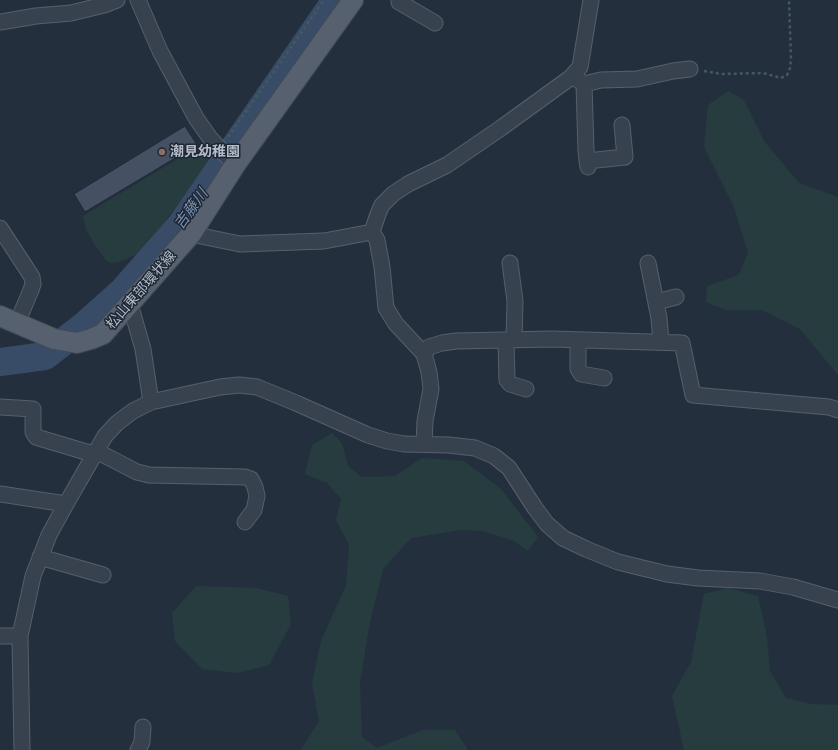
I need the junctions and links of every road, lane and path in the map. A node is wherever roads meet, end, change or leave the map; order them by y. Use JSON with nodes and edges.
{"nodes":[{"id":1,"x":116,"y":0,"type":"edge"},
{"id":2,"x":138,"y":0,"type":"edge"},
{"id":3,"x":324,"y":0,"type":"edge"},
{"id":4,"x":353,"y":0,"type":"edge"},
{"id":5,"x":399,"y":0,"type":"edge"},
{"id":6,"x":591,"y":0,"type":"edge"},
{"id":7,"x":788,"y":0,"type":"edge"},
{"id":8,"x":0,"y":22,"type":"edge"},
{"id":9,"x":434,"y":23,"type":"dead end"},
{"id":10,"x":690,"y":69,"type":"joint"},
{"id":11,"x":578,"y":80,"type":"junction"},
{"id":12,"x":622,"y":125,"type":"dead end"},
{"id":13,"x":226,"y":156,"type":"junction"},
{"id":14,"x":0,"y":228,"type":"edge"},
{"id":15,"x":372,"y":232,"type":"junction"},
{"id":16,"x":191,"y":234,"type":"junction"},
{"id":17,"x":648,"y":262,"type":"dead end"},
{"id":18,"x":510,"y":263,"type":"dead end"},
{"id":19,"x":676,"y":297,"type":"dead end"},
{"id":20,"x":656,"y":302,"type":"junction"},
{"id":21,"x":130,"y":304,"type":"junction"},
{"id":22,"x":9,"y":320,"type":"edge"},
{"id":23,"x":510,"y":340,"type":"junction"},
{"id":24,"x":578,"y":340,"type":"junction"},
{"id":25,"x":660,"y":342,"type":"junction"},
{"id":26,"x":424,"y":354,"type":"junction"},
{"id":27,"x":604,"y":378,"type":"dead end"},
{"id":28,"x":526,"y":389,"type":"dead end"},
{"id":29,"x":151,"y":402,"type":"junction"},
{"id":30,"x":0,"y":407,"type":"edge"},
{"id":31,"x":838,"y":410,"type":"edge"},
{"id":32,"x":424,"y":444,"type":"junction"},
{"id":33,"x":95,"y":453,"type":"junction"},
{"id":34,"x":0,"y":494,"type":"edge"},
{"id":35,"x":66,"y":504,"type":"junction"},
{"id":36,"x":245,"y":522,"type":"dead end"},
{"id":37,"x":40,"y":557,"type":"junction"},
{"id":38,"x":104,"y":575,"type":"dead end"},
{"id":39,"x":838,"y":600,"type":"edge"},
{"id":40,"x":0,"y":636,"type":"edge"},
{"id":41,"x":20,"y":636,"type":"junction"},
{"id":42,"x":143,"y":727,"type":"dead end"},
{"id":43,"x":22,"y":750,"type":"edge"},
{"id":44,"x":138,"y":750,"type":"edge"}],
"edges":[{"from":1,"to":8,"type":"street"},
{"from":2,"to":13,"type":"street"},
{"from":3,"to":13,"type":"path"},
{"from":4,"to":13,"type":"main road","name":"松山東部環状線"},
{"from":5,"to":9,"type":"street"},
{"from":6,"to":11,"type":"street"},
{"from":7,"to":10,"type":"path"},
{"from":10,"to":11,"type":"street"},
{"from":11,"to":12,"type":"street"},
{"from":11,"to":15,"type":"street"},
{"from":13,"to":16,"type":"main road","name":"松山東部環状線"},
{"from":14,"to":22,"type":"street"},
{"from":15,"to":16,"type":"street"},
{"from":15,"to":26,"type":"street"},
{"from":16,"to":21,"type":"main road","name":"松山東部環状線"},
{"from":17,"to":20,"type":"street"},
{"from":18,"to":23,"type":"street"},
{"from":19,"to":20,"type":"street"},
{"from":20,"to":25,"type":"street"},
{"from":21,"to":22,"type":"main road","name":"松山東部環状線"},
{"from":21,"to":29,"type":"street"},
{"from":23,"to":24,"type":"street"},
{"from":23,"to":26,"type":"street"},
{"from":23,"to":28,"type":"street"},
{"from":24,"to":25,"type":"street"},
{"from":24,"to":27,"type":"street"},
{"from":25,"to":31,"type":"street"},
{"from":26,"to":32,"type":"street"},
{"from":29,"to":32,"type":"street"},
{"from":29,"to":33,"type":"street"},
{"from":30,"to":33,"type":"street"},
{"from":32,"to":39,"type":"street"},
{"from":33,"to":35,"type":"street"},
{"from":33,"to":36,"type":"street"},
{"from":34,"to":35,"type":"street"},
{"from":35,"to":37,"type":"street"},
{"from":37,"to":38,"type":"street"},
{"from":37,"to":41,"type":"street"},
{"from":40,"to":41,"type":"street"},
{"from":41,"to":43,"type":"street"},
{"from":42,"to":44,"type":"street"}]}
